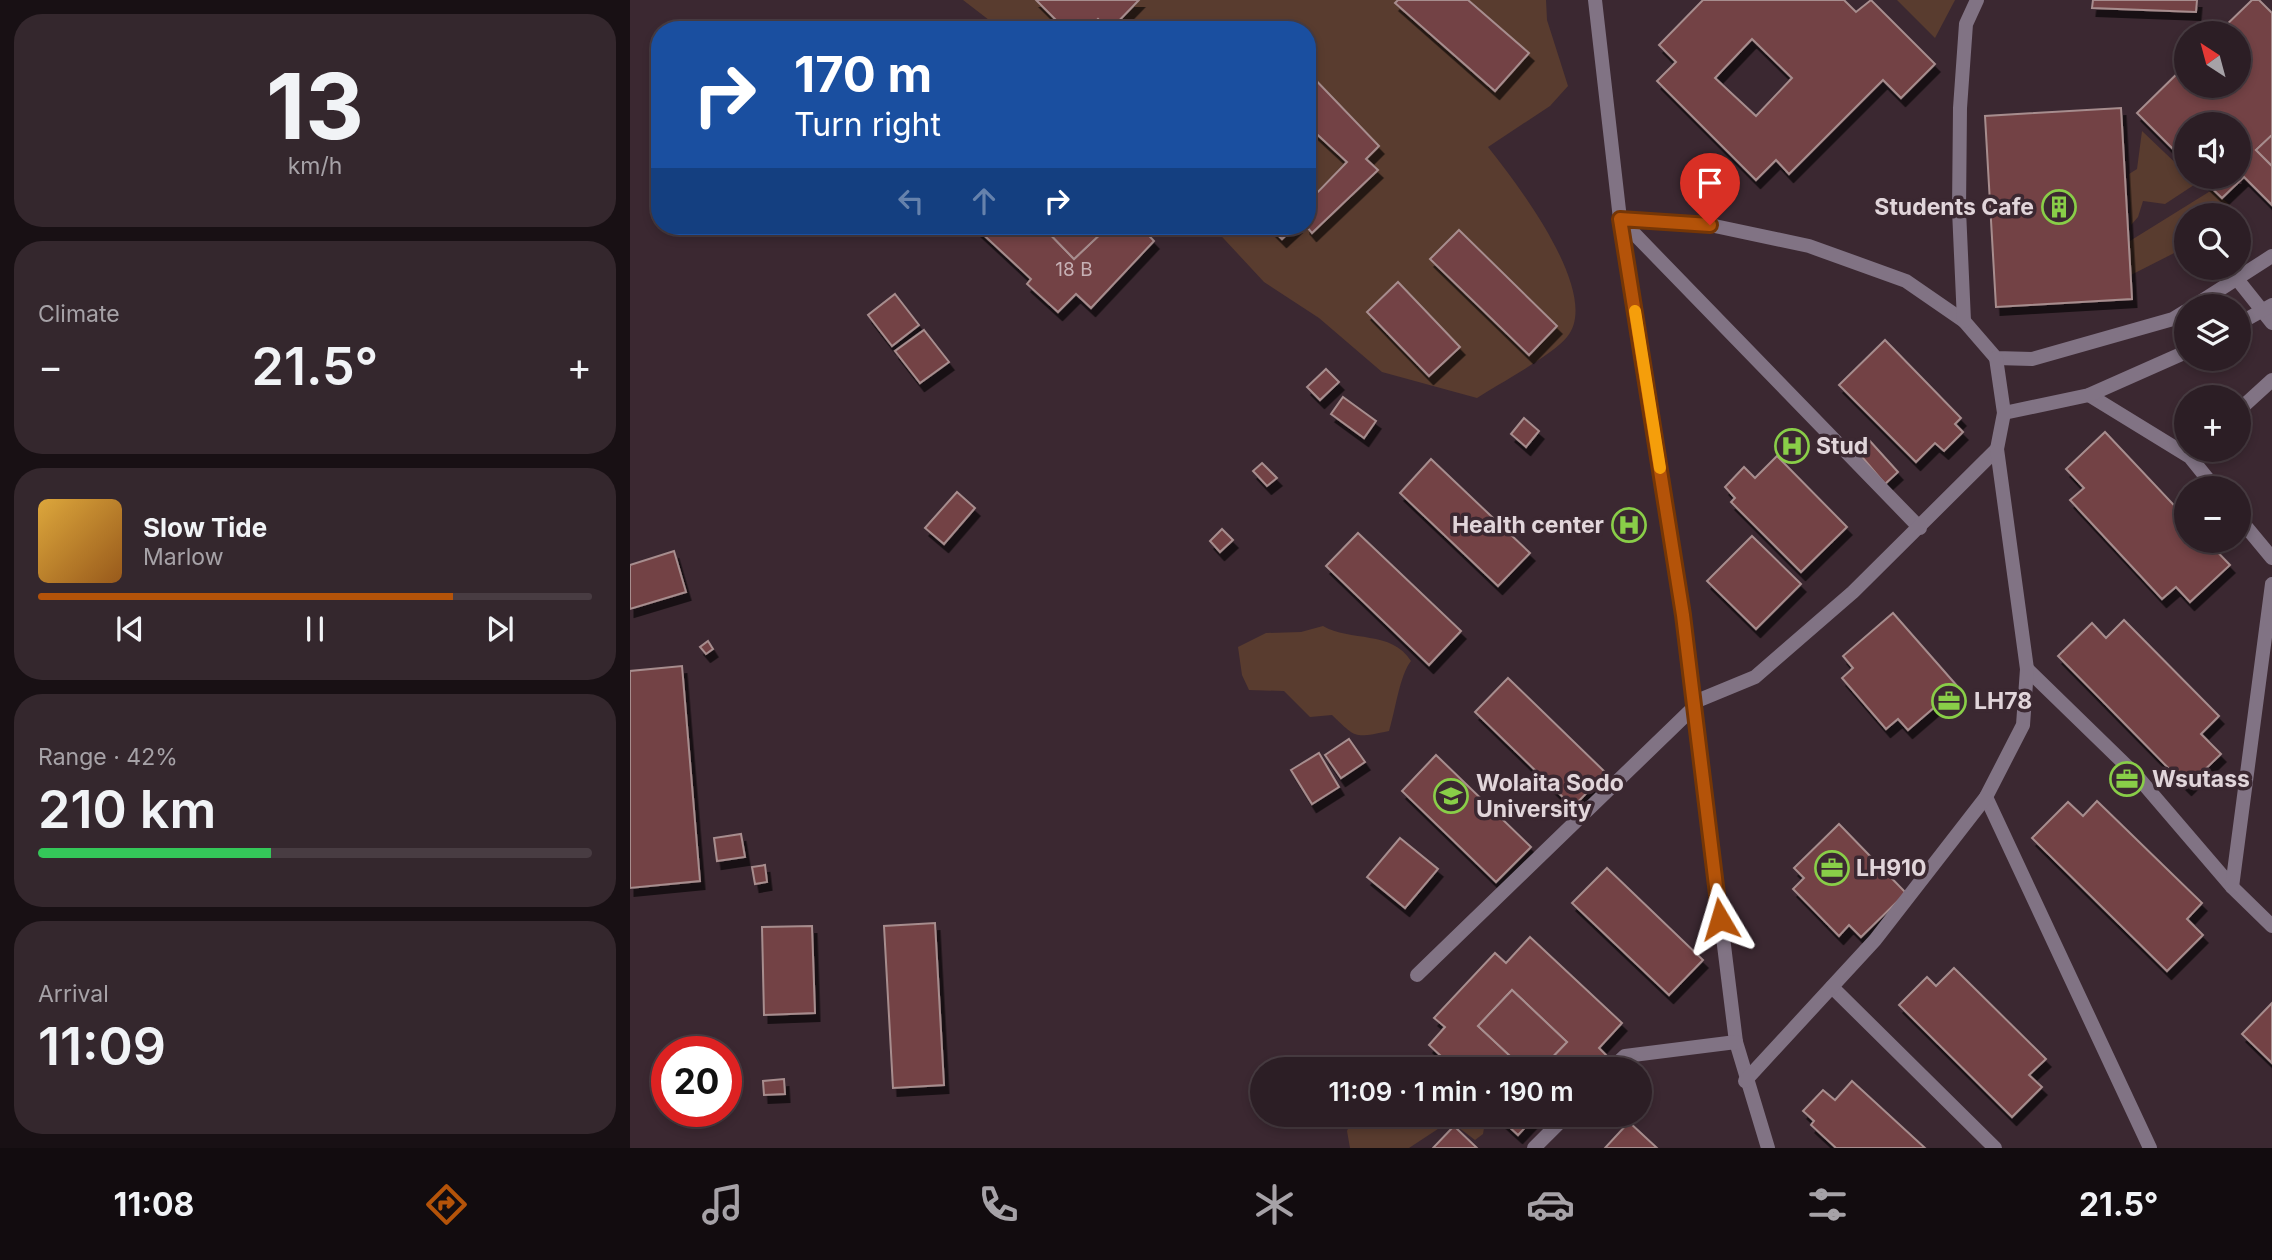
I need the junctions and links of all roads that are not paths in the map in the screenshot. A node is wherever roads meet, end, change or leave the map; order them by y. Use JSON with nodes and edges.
{"nodes":[{"id":1,"x":1595,"y":0,"type":"edge"},
{"id":2,"x":1977,"y":0,"type":"edge"},
{"id":3,"x":1620,"y":219,"type":"junction"},
{"id":4,"x":2272,"y":256,"type":"edge"},
{"id":5,"x":2251,"y":270,"type":"edge"},
{"id":6,"x":2235,"y":280,"type":"edge"},
{"id":7,"x":2238,"y":280,"type":"edge"},
{"id":8,"x":2213,"y":294,"type":"edge"},
{"id":9,"x":2267,"y":308,"type":"edge"},
{"id":10,"x":2251,"y":317,"type":"edge"},
{"id":11,"x":2174,"y":318,"type":"edge"},
{"id":12,"x":1964,"y":321,"type":"junction"},
{"id":13,"x":2272,"y":323,"type":"edge"},
{"id":14,"x":2174,"y":357,"type":"edge"},
{"id":15,"x":1996,"y":358,"type":"junction"},
{"id":16,"x":2272,"y":380,"type":"edge"},
{"id":17,"x":2089,"y":395,"type":"junction"},
{"id":18,"x":2251,"y":399,"type":"edge"},
{"id":19,"x":2004,"y":413,"type":"junction"},
{"id":20,"x":2174,"y":442,"type":"edge"},
{"id":21,"x":1997,"y":449,"type":"junction"},
{"id":22,"x":1920,"y":528,"type":"junction"},
{"id":23,"x":2251,"y":533,"type":"edge"},
{"id":24,"x":2272,"y":558,"type":"edge"},
{"id":25,"x":2272,"y":584,"type":"edge"},
{"id":26,"x":2027,"y":669,"type":"junction"},
{"id":27,"x":1692,"y":706,"type":"junction"},
{"id":28,"x":1986,"y":797,"type":"junction"},
{"id":29,"x":2232,"y":887,"type":"junction"},
{"id":30,"x":2272,"y":926,"type":"edge"},
{"id":31,"x":1417,"y":975,"type":"dead end"},
{"id":32,"x":1832,"y":987,"type":"junction"},
{"id":33,"x":1736,"y":1042,"type":"junction"},
{"id":34,"x":1624,"y":1057,"type":"edge"},
{"id":35,"x":1745,"y":1081,"type":"junction"},
{"id":36,"x":1555,"y":1127,"type":"edge"},
{"id":37,"x":1534,"y":1148,"type":"edge"},
{"id":38,"x":1768,"y":1148,"type":"edge"},
{"id":39,"x":1995,"y":1148,"type":"edge"},
{"id":40,"x":2150,"y":1148,"type":"edge"}],
"edges":[{"from":1,"to":3,"type":"lane"},
{"from":2,"to":12,"type":"lane"},
{"from":3,"to":12,"type":"lane"},
{"from":3,"to":22,"type":"lane"},
{"from":3,"to":27,"type":"lane"},
{"from":4,"to":5,"type":"lane"},
{"from":6,"to":8,"type":"lane"},
{"from":7,"to":9,"type":"lane"},
{"from":9,"to":10,"type":"lane"},
{"from":9,"to":13,"type":"lane"},
{"from":11,"to":15,"type":"lane"},
{"from":12,"to":15,"type":"lane"},
{"from":14,"to":17,"type":"lane"},
{"from":15,"to":19,"type":"lane"},
{"from":16,"to":18,"type":"lane"},
{"from":17,"to":19,"type":"lane"},
{"from":17,"to":20,"type":"lane"},
{"from":19,"to":21,"type":"lane"},
{"from":21,"to":22,"type":"lane"},
{"from":21,"to":26,"type":"lane"},
{"from":22,"to":27,"type":"lane"},
{"from":23,"to":24,"type":"lane"},
{"from":25,"to":29,"type":"lane"},
{"from":26,"to":28,"type":"lane"},
{"from":26,"to":29,"type":"lane"},
{"from":27,"to":31,"type":"lane"},
{"from":27,"to":33,"type":"lane"},
{"from":28,"to":32,"type":"lane"},
{"from":28,"to":40,"type":"lane"},
{"from":29,"to":30,"type":"lane"},
{"from":32,"to":35,"type":"lane"},
{"from":32,"to":39,"type":"lane"},
{"from":33,"to":34,"type":"lane"},
{"from":33,"to":35,"type":"lane"},
{"from":35,"to":38,"type":"lane"},
{"from":36,"to":37,"type":"lane"}]}
